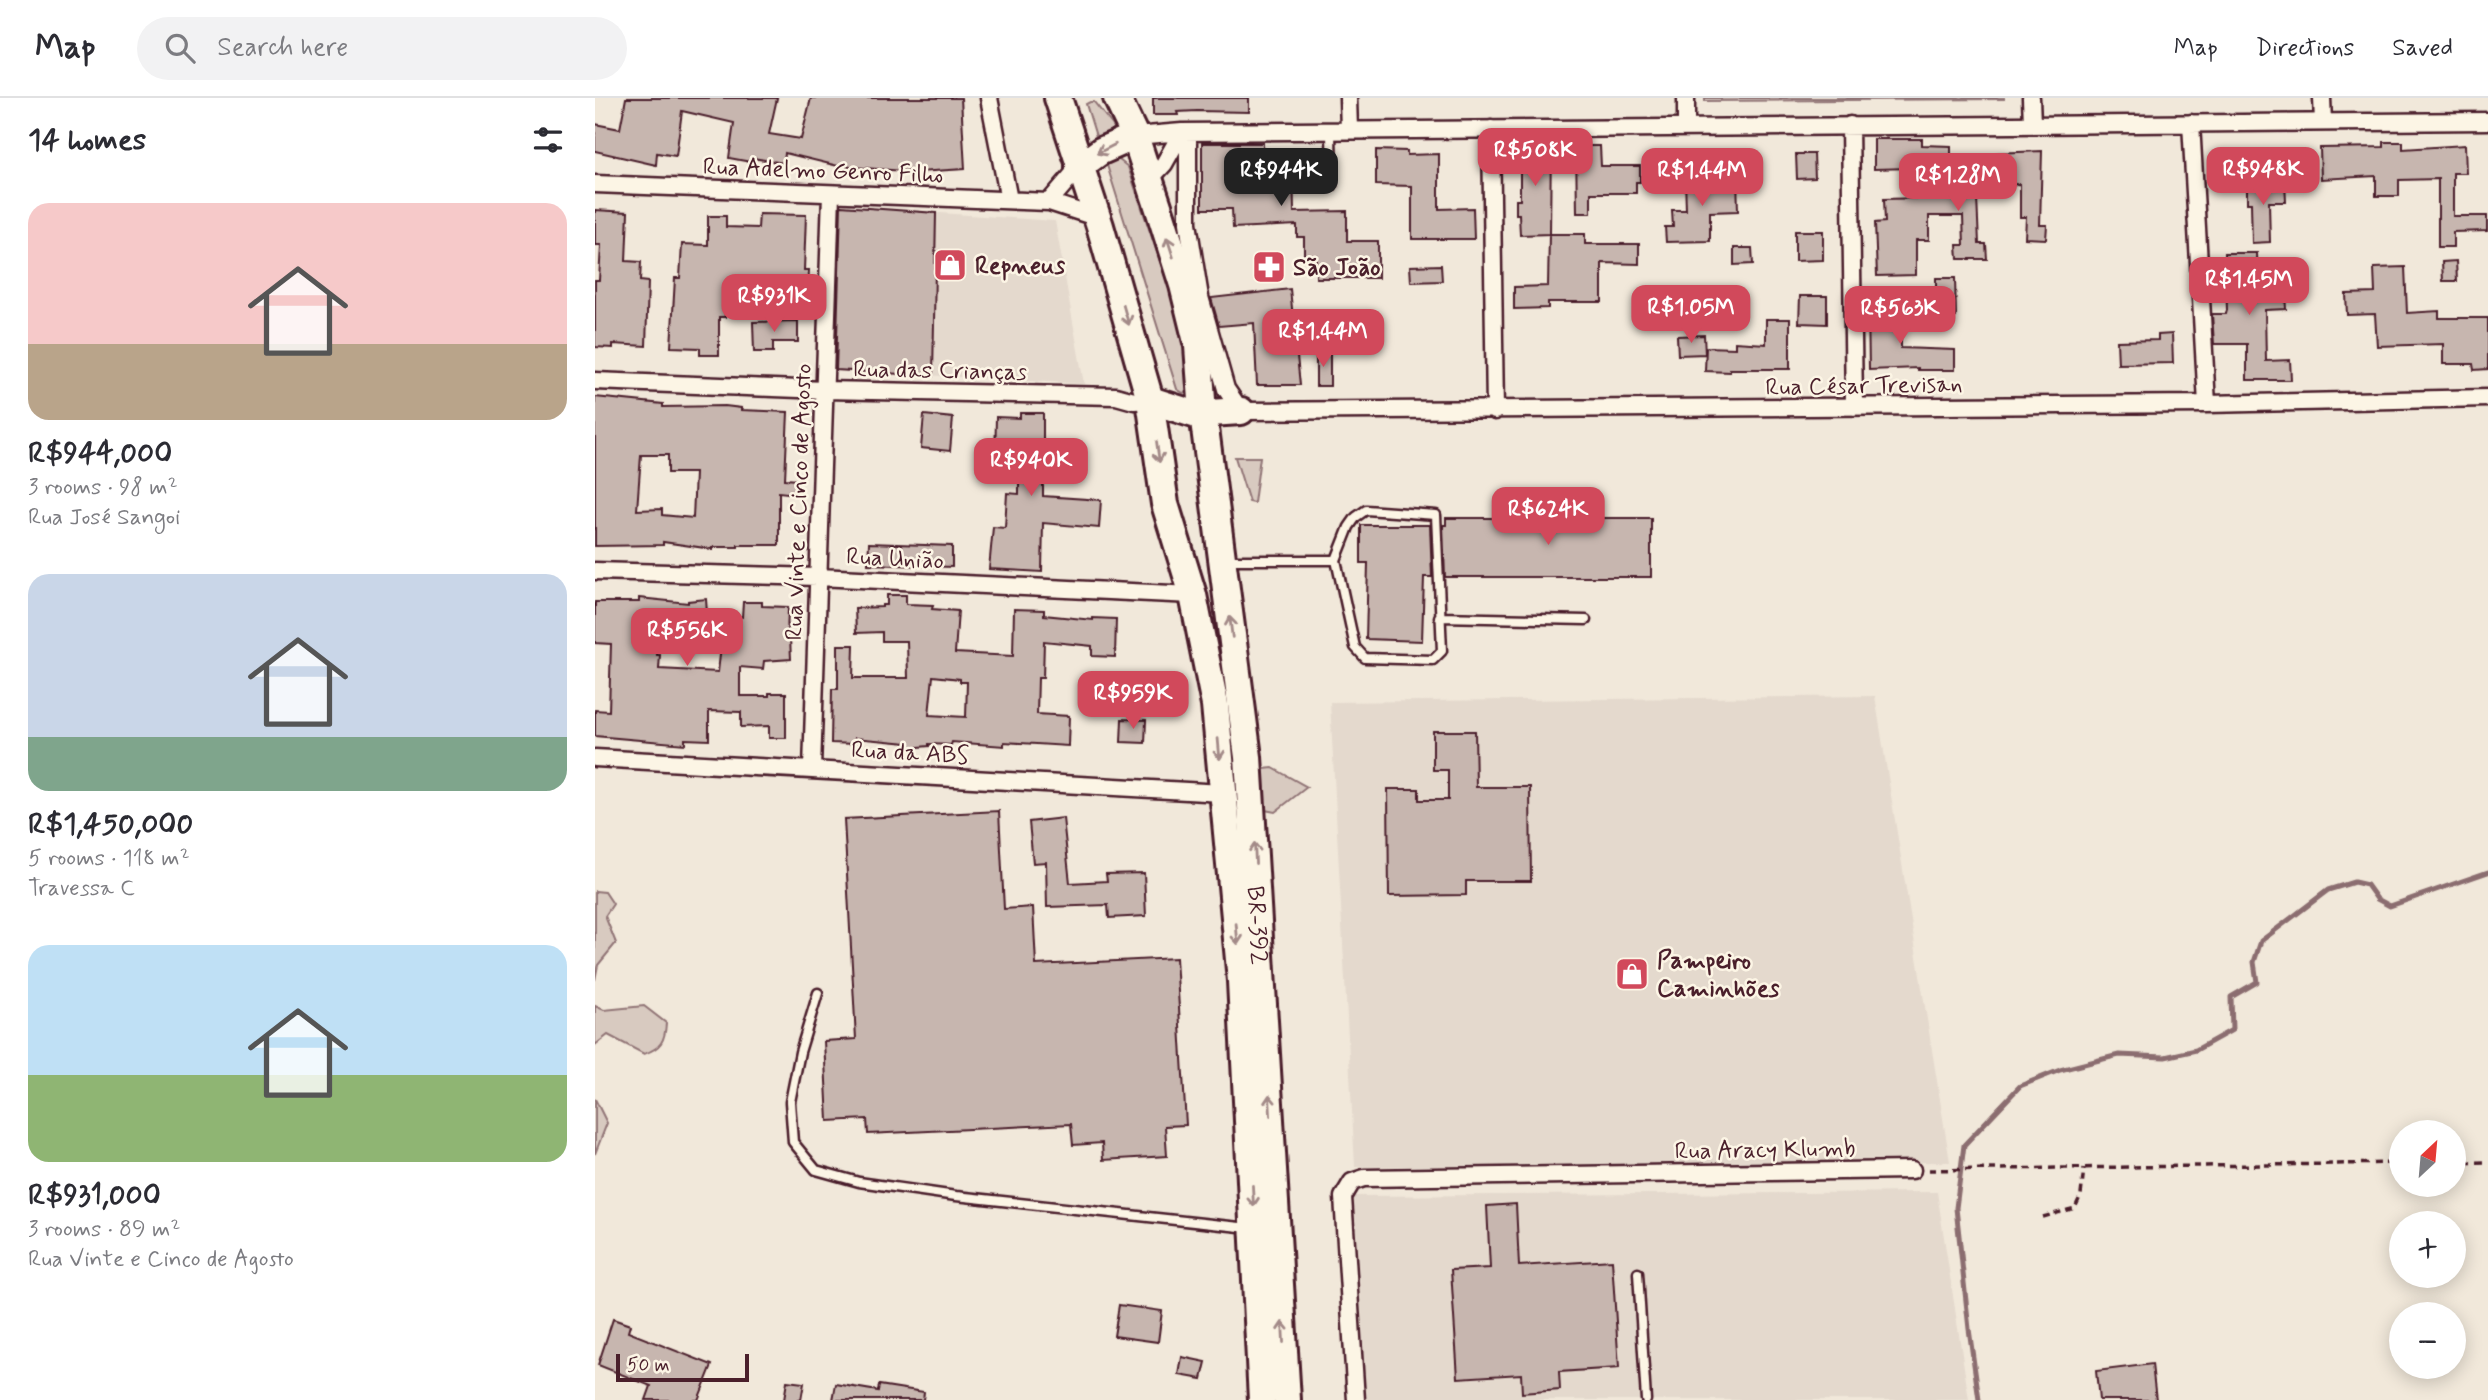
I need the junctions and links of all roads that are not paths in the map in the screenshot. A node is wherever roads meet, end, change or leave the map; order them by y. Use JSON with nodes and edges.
{"nodes":[{"id":1,"x":989,"y":98,"type":"edge"},
{"id":2,"x":1058,"y":98,"type":"edge"},
{"id":3,"x":1117,"y":98,"type":"edge"},
{"id":4,"x":1348,"y":98,"type":"edge"},
{"id":5,"x":1686,"y":98,"type":"edge"},
{"id":6,"x":2031,"y":98,"type":"edge"},
{"id":7,"x":2322,"y":98,"type":"edge"},
{"id":8,"x":2488,"y":121,"type":"edge"},
{"id":9,"x":2323,"y":122,"type":"junction"},
{"id":10,"x":2191,"y":123,"type":"junction"},
{"id":11,"x":2032,"y":124,"type":"junction"},
{"id":12,"x":1850,"y":125,"type":"junction"},
{"id":13,"x":1686,"y":127,"type":"junction"},
{"id":14,"x":1492,"y":129,"type":"junction"},
{"id":15,"x":1349,"y":130,"type":"junction"},
{"id":16,"x":1331,"y":131,"type":"junction"},
{"id":17,"x":1185,"y":132,"type":"junction"},
{"id":18,"x":1135,"y":136,"type":"junction"},
{"id":19,"x":1079,"y":167,"type":"junction"},
{"id":20,"x":1149,"y":180,"type":"junction"},
{"id":21,"x":595,"y":184,"type":"edge"},
{"id":22,"x":1332,"y":186,"type":"dead end"},
{"id":23,"x":831,"y":194,"type":"junction"},
{"id":24,"x":1009,"y":200,"type":"junction"},
{"id":25,"x":1049,"y":202,"type":"junction"},
{"id":26,"x":1100,"y":226,"type":"junction"},
{"id":27,"x":595,"y":381,"type":"edge"},
{"id":28,"x":1202,"y":385,"type":"junction"},
{"id":29,"x":825,"y":390,"type":"junction"},
{"id":30,"x":1148,"y":392,"type":"junction"},
{"id":31,"x":2488,"y":398,"type":"edge"},
{"id":32,"x":2207,"y":404,"type":"junction"},
{"id":33,"x":1854,"y":407,"type":"junction"},
{"id":34,"x":1176,"y":408,"type":"junction"},
{"id":35,"x":1495,"y":411,"type":"junction"},
{"id":36,"x":1223,"y":412,"type":"junction"},
{"id":37,"x":1222,"y":560,"type":"junction"},
{"id":38,"x":1336,"y":560,"type":"junction"},
{"id":39,"x":595,"y":571,"type":"edge"},
{"id":40,"x":818,"y":577,"type":"junction"},
{"id":41,"x":1193,"y":595,"type":"junction"},
{"id":42,"x":1439,"y":617,"type":"junction"},
{"id":43,"x":1585,"y":620,"type":"dead end"},
{"id":44,"x":595,"y":758,"type":"edge"},
{"id":45,"x":812,"y":769,"type":"junction"},
{"id":46,"x":1223,"y":793,"type":"junction"},
{"id":47,"x":818,"y":993,"type":"dead end"},
{"id":48,"x":1913,"y":1170,"type":"road end"},
{"id":49,"x":1255,"y":1229,"type":"junction"},
{"id":50,"x":1638,"y":1273,"type":"dead end"},
{"id":51,"x":1262,"y":1400,"type":"edge"},
{"id":52,"x":1287,"y":1400,"type":"edge"},
{"id":53,"x":1356,"y":1400,"type":"edge"},
{"id":54,"x":1646,"y":1400,"type":"edge"}],
"edges":[{"from":1,"to":24,"type":"street"},
{"from":2,"to":19,"type":"highway","number":"BR-392"},
{"from":3,"to":18,"type":"highway","name":"BR-392"},
{"from":4,"to":15,"type":"street"},
{"from":5,"to":13,"type":"street"},
{"from":6,"to":11,"type":"street"},
{"from":7,"to":9,"type":"street"},
{"from":8,"to":9,"type":"street"},
{"from":9,"to":10,"type":"street"},
{"from":10,"to":11,"type":"street"},
{"from":10,"to":32,"type":"street"},
{"from":11,"to":12,"type":"street"},
{"from":12,"to":13,"type":"street"},
{"from":12,"to":33,"type":"street"},
{"from":13,"to":14,"type":"street"},
{"from":14,"to":15,"type":"street"},
{"from":14,"to":35,"type":"street"},
{"from":15,"to":16,"type":"street"},
{"from":16,"to":17,"type":"street"},
{"from":16,"to":22,"type":"lane"},
{"from":17,"to":18,"type":"street"},
{"from":17,"to":20,"type":"street"},
{"from":17,"to":36,"type":"street"},
{"from":18,"to":19,"type":"highway","one_way":true},
{"from":18,"to":20,"type":"highway","name":"BR-392"},
{"from":19,"to":25,"type":"street"},
{"from":19,"to":26,"type":"highway","number":"BR-392"},
{"from":28,"to":20,"type":"highway","name":"BR-392","one_way":true},
{"from":21,"to":23,"type":"street","name":"Rua Adelmo Genro Filho"},
{"from":23,"to":24,"type":"street","name":"Rua Adelmo Genro Filho"},
{"from":23,"to":29,"type":"street","name":"Rua Vinte e Cinco de Agosto"},
{"from":24,"to":25,"type":"street","name":"Rua Adelmo Genro Filho"},
{"from":25,"to":26,"type":"street","name":"Rua Adelmo Genro Filho"},
{"from":26,"to":30,"type":"highway","number":"BR-392","one_way":true},
{"from":27,"to":29,"type":"street","name":"Rua das Crianças"},
{"from":28,"to":34,"type":"highway"},
{"from":28,"to":36,"type":"highway","name":"BR-392"},
{"from":28,"to":36,"type":"highway"},
{"from":29,"to":30,"type":"street","name":"Rua das Crianças"},
{"from":29,"to":40,"type":"street","name":"Rua Vinte e Cinco de Agosto"},
{"from":30,"to":34,"type":"highway"},
{"from":30,"to":41,"type":"highway","number":"BR-392","one_way":true},
{"from":31,"to":32,"type":"street","name":"Rua César Trevisan"},
{"from":32,"to":33,"type":"street","name":"Rua César Trevisan"},
{"from":33,"to":35,"type":"street","name":"Rua César Trevisan"},
{"from":34,"to":36,"type":"highway"},
{"from":35,"to":36,"type":"street","name":"Rua César Trevisan"},
{"from":36,"to":37,"type":"highway","name":"BR-392"},
{"from":37,"to":38,"type":"lane"},
{"from":52,"to":37,"type":"highway","name":"BR-392","one_way":true},
{"from":38,"to":42,"type":"lane"},
{"from":38,"to":42,"type":"lane"},
{"from":39,"to":40,"type":"street","name":"Rua União"},
{"from":40,"to":41,"type":"street","name":"Rua União"},
{"from":40,"to":45,"type":"street","name":"Rua Vinte e Cinco de Agosto"},
{"from":41,"to":46,"type":"highway","number":"BR-392","one_way":true},
{"from":42,"to":43,"type":"lane"},
{"from":44,"to":45,"type":"street","name":"Rua da ABS"},
{"from":45,"to":46,"type":"street","name":"Rua da ABS"},
{"from":46,"to":49,"type":"highway","number":"BR-392","one_way":true},
{"from":47,"to":49,"type":"lane"},
{"from":48,"to":53,"type":"street","name":"Rua Aracy Klumb"},
{"from":49,"to":51,"type":"highway","number":"BR-392"},
{"from":50,"to":54,"type":"lane"}]}
